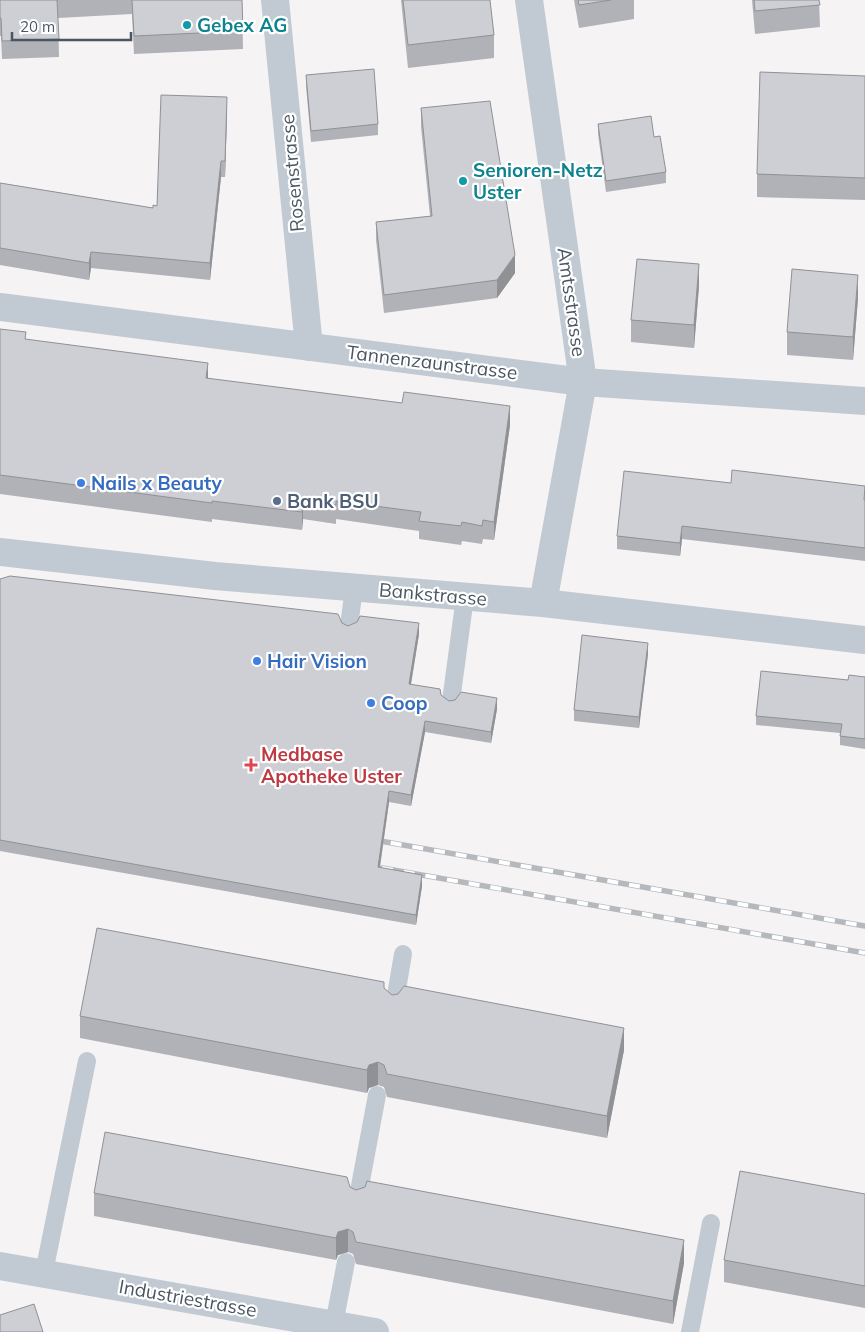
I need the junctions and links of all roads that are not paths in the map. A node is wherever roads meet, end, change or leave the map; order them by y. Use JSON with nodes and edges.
{"nodes":[{"id":1,"x":275,"y":0,"type":"edge"},
{"id":2,"x":529,"y":0,"type":"edge"},
{"id":3,"x":0,"y":307,"type":"edge"},
{"id":4,"x":309,"y":347,"type":"junction"},
{"id":5,"x":583,"y":382,"type":"junction"},
{"id":6,"x":865,"y":401,"type":"edge"},
{"id":7,"x":0,"y":552,"type":"edge"},
{"id":8,"x":354,"y":588,"type":"junction"},
{"id":9,"x":465,"y":597,"type":"junction"},
{"id":10,"x":543,"y":603,"type":"junction"},
{"id":11,"x":350,"y":626,"type":"edge"},
{"id":12,"x":865,"y":640,"type":"edge"},
{"id":13,"x":451,"y":701,"type":"edge"},
{"id":14,"x":403,"y":954,"type":"dead end"},
{"id":15,"x":394,"y":1007,"type":"edge"},
{"id":16,"x":87,"y":1061,"type":"dead end"},
{"id":17,"x":377,"y":1095,"type":"edge"},
{"id":18,"x":357,"y":1202,"type":"edge"},
{"id":19,"x":711,"y":1223,"type":"dead end"},
{"id":20,"x":346,"y":1262,"type":"edge"},
{"id":21,"x":0,"y":1266,"type":"edge"},
{"id":22,"x":44,"y":1272,"type":"junction"},
{"id":23,"x":334,"y":1324,"type":"junction"},
{"id":24,"x":375,"y":1332,"type":"edge"},
{"id":25,"x":690,"y":1332,"type":"edge"}],
"edges":[{"from":1,"to":4,"type":"street","name":"Rosenstrasse"},
{"from":2,"to":5,"type":"street","name":"Amtsstrasse"},
{"from":3,"to":4,"type":"street","name":"Tannenzaunstrasse"},
{"from":4,"to":5,"type":"street","name":"Tannenzaunstrasse"},
{"from":5,"to":6,"type":"street","name":"Tannenzaunstrasse"},
{"from":5,"to":10,"type":"street","name":"Amtsstrasse"},
{"from":7,"to":8,"type":"street","name":"Bankstrasse"},
{"from":8,"to":9,"type":"street","name":"Bankstrasse"},
{"from":8,"to":11,"type":"lane"},
{"from":9,"to":10,"type":"street","name":"Bankstrasse"},
{"from":9,"to":13,"type":"lane"},
{"from":10,"to":12,"type":"street","name":"Bankstrasse"},
{"from":14,"to":15,"type":"lane"},
{"from":16,"to":22,"type":"lane"},
{"from":17,"to":18,"type":"lane"},
{"from":19,"to":25,"type":"lane"},
{"from":20,"to":23,"type":"lane"},
{"from":21,"to":22,"type":"street","name":"Industriestrasse"},
{"from":22,"to":23,"type":"street","name":"Industriestrasse"},
{"from":23,"to":24,"type":"street","name":"Industriestrasse"}]}
